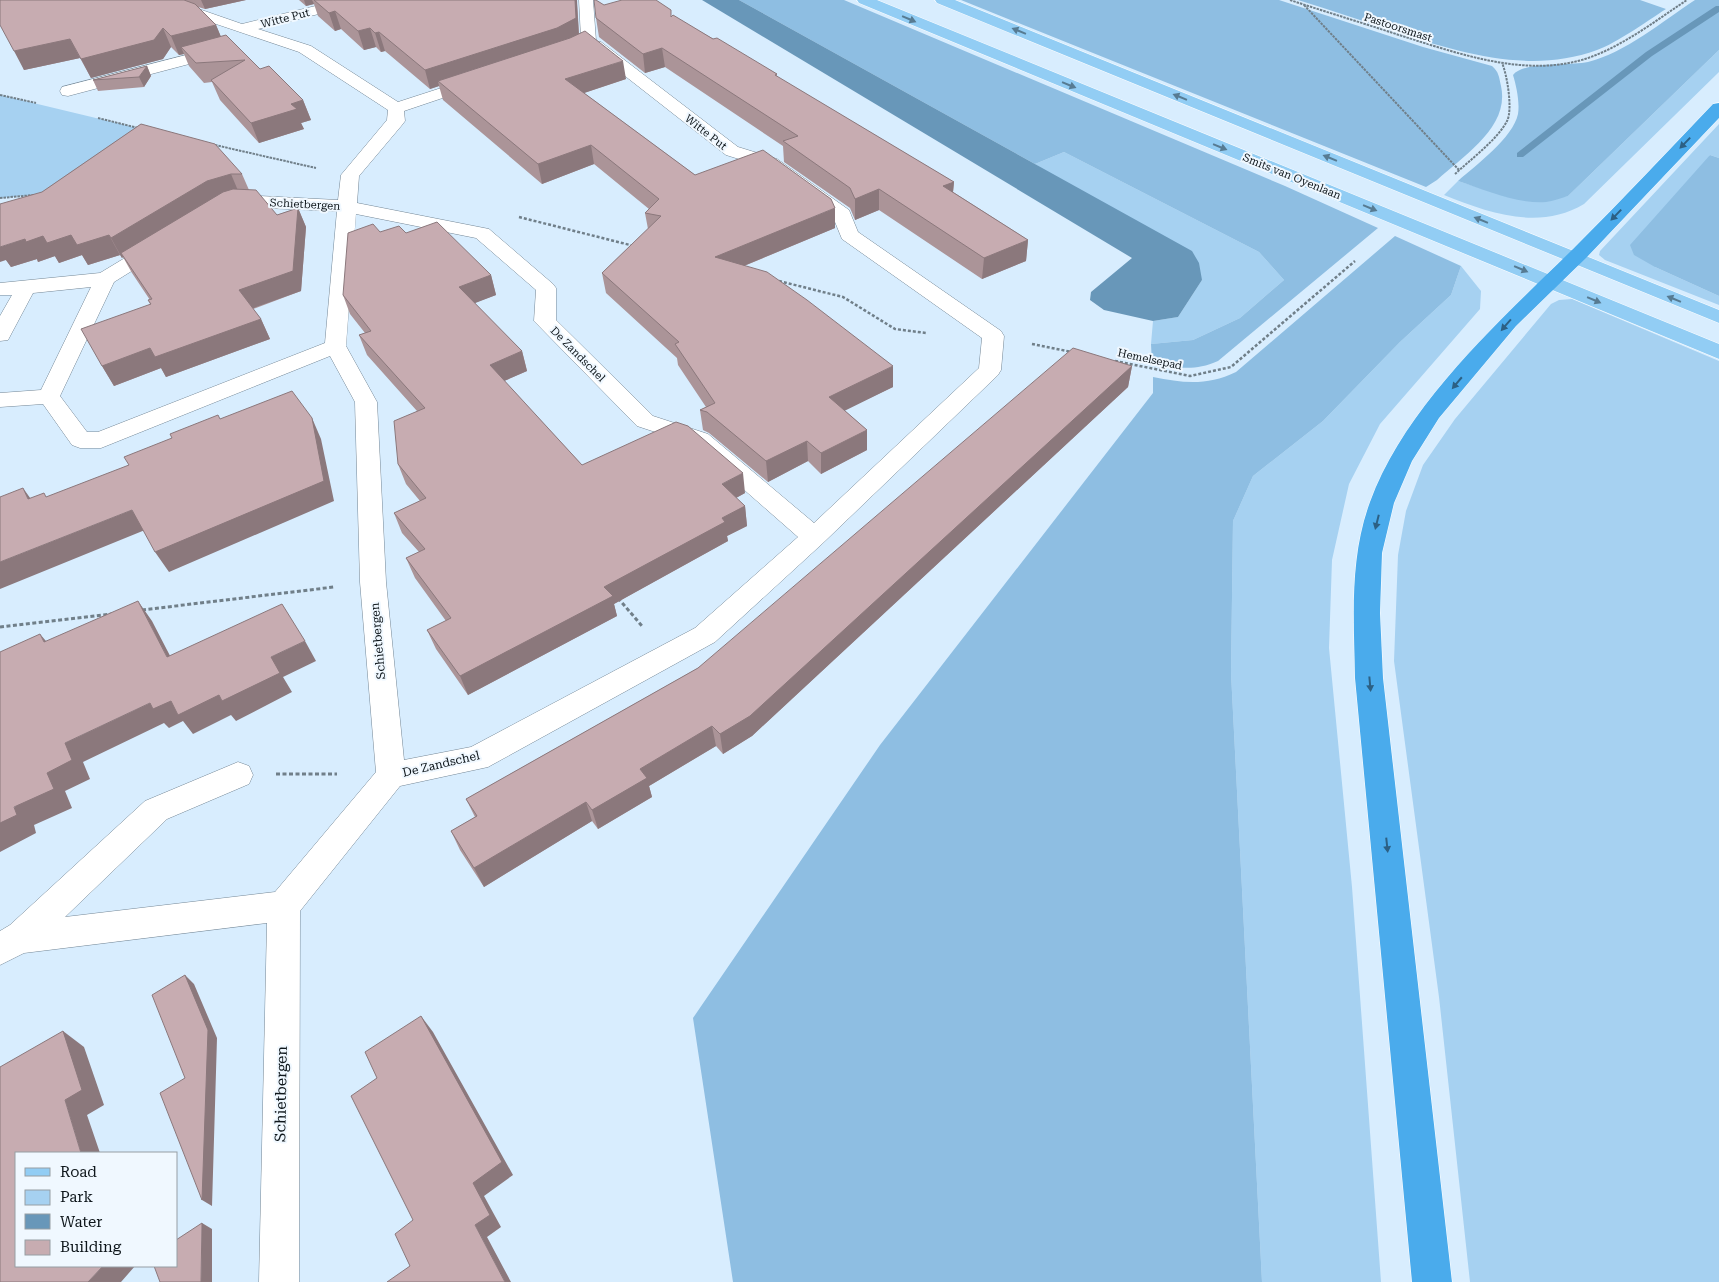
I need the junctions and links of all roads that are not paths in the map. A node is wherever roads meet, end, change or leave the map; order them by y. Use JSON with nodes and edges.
{"nodes":[{"id":1,"x":159,"y":0,"type":"edge"},
{"id":2,"x":358,"y":0,"type":"edge"},
{"id":3,"x":586,"y":0,"type":"edge"},
{"id":4,"x":864,"y":0,"type":"edge"},
{"id":5,"x":942,"y":0,"type":"edge"},
{"id":6,"x":589,"y":40,"type":"junction"},
{"id":7,"x":238,"y":41,"type":"junction"},
{"id":8,"x":548,"y":58,"type":"edge"},
{"id":9,"x":491,"y":77,"type":"edge"},
{"id":10,"x":68,"y":91,"type":"dead end"},
{"id":11,"x":396,"y":108,"type":"junction"},
{"id":12,"x":1719,"y":108,"type":"edge"},
{"id":13,"x":346,"y":206,"type":"junction"},
{"id":14,"x":216,"y":211,"type":"edge"},
{"id":15,"x":176,"y":235,"type":"edge"},
{"id":16,"x":1574,"y":258,"type":"junction"},
{"id":17,"x":105,"y":279,"type":"junction"},
{"id":18,"x":1549,"y":281,"type":"junction"},
{"id":19,"x":26,"y":288,"type":"junction"},
{"id":20,"x":0,"y":289,"type":"edge"},
{"id":21,"x":1719,"y":317,"type":"edge"},
{"id":22,"x":0,"y":335,"type":"edge"},
{"id":23,"x":993,"y":336,"type":"joint"},
{"id":24,"x":335,"y":346,"type":"junction"},
{"id":25,"x":1719,"y":352,"type":"edge"},
{"id":26,"x":48,"y":396,"type":"junction"},
{"id":27,"x":0,"y":400,"type":"edge"},
{"id":28,"x":814,"y":537,"type":"junction"},
{"id":29,"x":238,"y":775,"type":"road end"},
{"id":30,"x":390,"y":776,"type":"junction"},
{"id":31,"x":284,"y":906,"type":"junction"},
{"id":32,"x":7,"y":943,"type":"edge"},
{"id":33,"x":279,"y":1282,"type":"edge"},
{"id":34,"x":1432,"y":1282,"type":"edge"}],
"edges":[{"from":1,"to":7,"type":"street"},
{"from":2,"to":7,"type":"street","name":"Witte Put"},
{"from":3,"to":6,"type":"street"},
{"from":4,"to":18,"type":"main road","name":"Smits van Oyenlaan","one_way":true},
{"from":16,"to":5,"type":"main road","one_way":true},
{"from":6,"to":8,"type":"street"},
{"from":6,"to":23,"type":"street","name":"Witte Put"},
{"from":7,"to":10,"type":"street"},
{"from":7,"to":11,"type":"street"},
{"from":9,"to":11,"type":"street"},
{"from":11,"to":13,"type":"street","name":"Schietbergen"},
{"from":12,"to":16,"type":"highway","one_way":true},
{"from":13,"to":14,"type":"street","name":"Schietbergen"},
{"from":13,"to":24,"type":"street","name":"Schietbergen"},
{"from":13,"to":28,"type":"street","name":"De Zandschel"},
{"from":15,"to":17,"type":"street"},
{"from":16,"to":18,"type":"highway"},
{"from":21,"to":16,"type":"main road","one_way":true},
{"from":17,"to":19,"type":"street"},
{"from":17,"to":26,"type":"street"},
{"from":18,"to":25,"type":"main road","name":"Smits van Oyenlaan","one_way":true},
{"from":18,"to":34,"type":"highway","one_way":true},
{"from":19,"to":20,"type":"street"},
{"from":19,"to":22,"type":"street"},
{"from":23,"to":28,"type":"street","name":"De Zandschel"},
{"from":24,"to":26,"type":"street"},
{"from":24,"to":30,"type":"street","name":"Schietbergen"},
{"from":26,"to":27,"type":"street"},
{"from":28,"to":30,"type":"street","name":"De Zandschel"},
{"from":29,"to":32,"type":"street"},
{"from":30,"to":31,"type":"street"},
{"from":31,"to":32,"type":"street"},
{"from":31,"to":33,"type":"street","name":"Schietbergen"}]}
